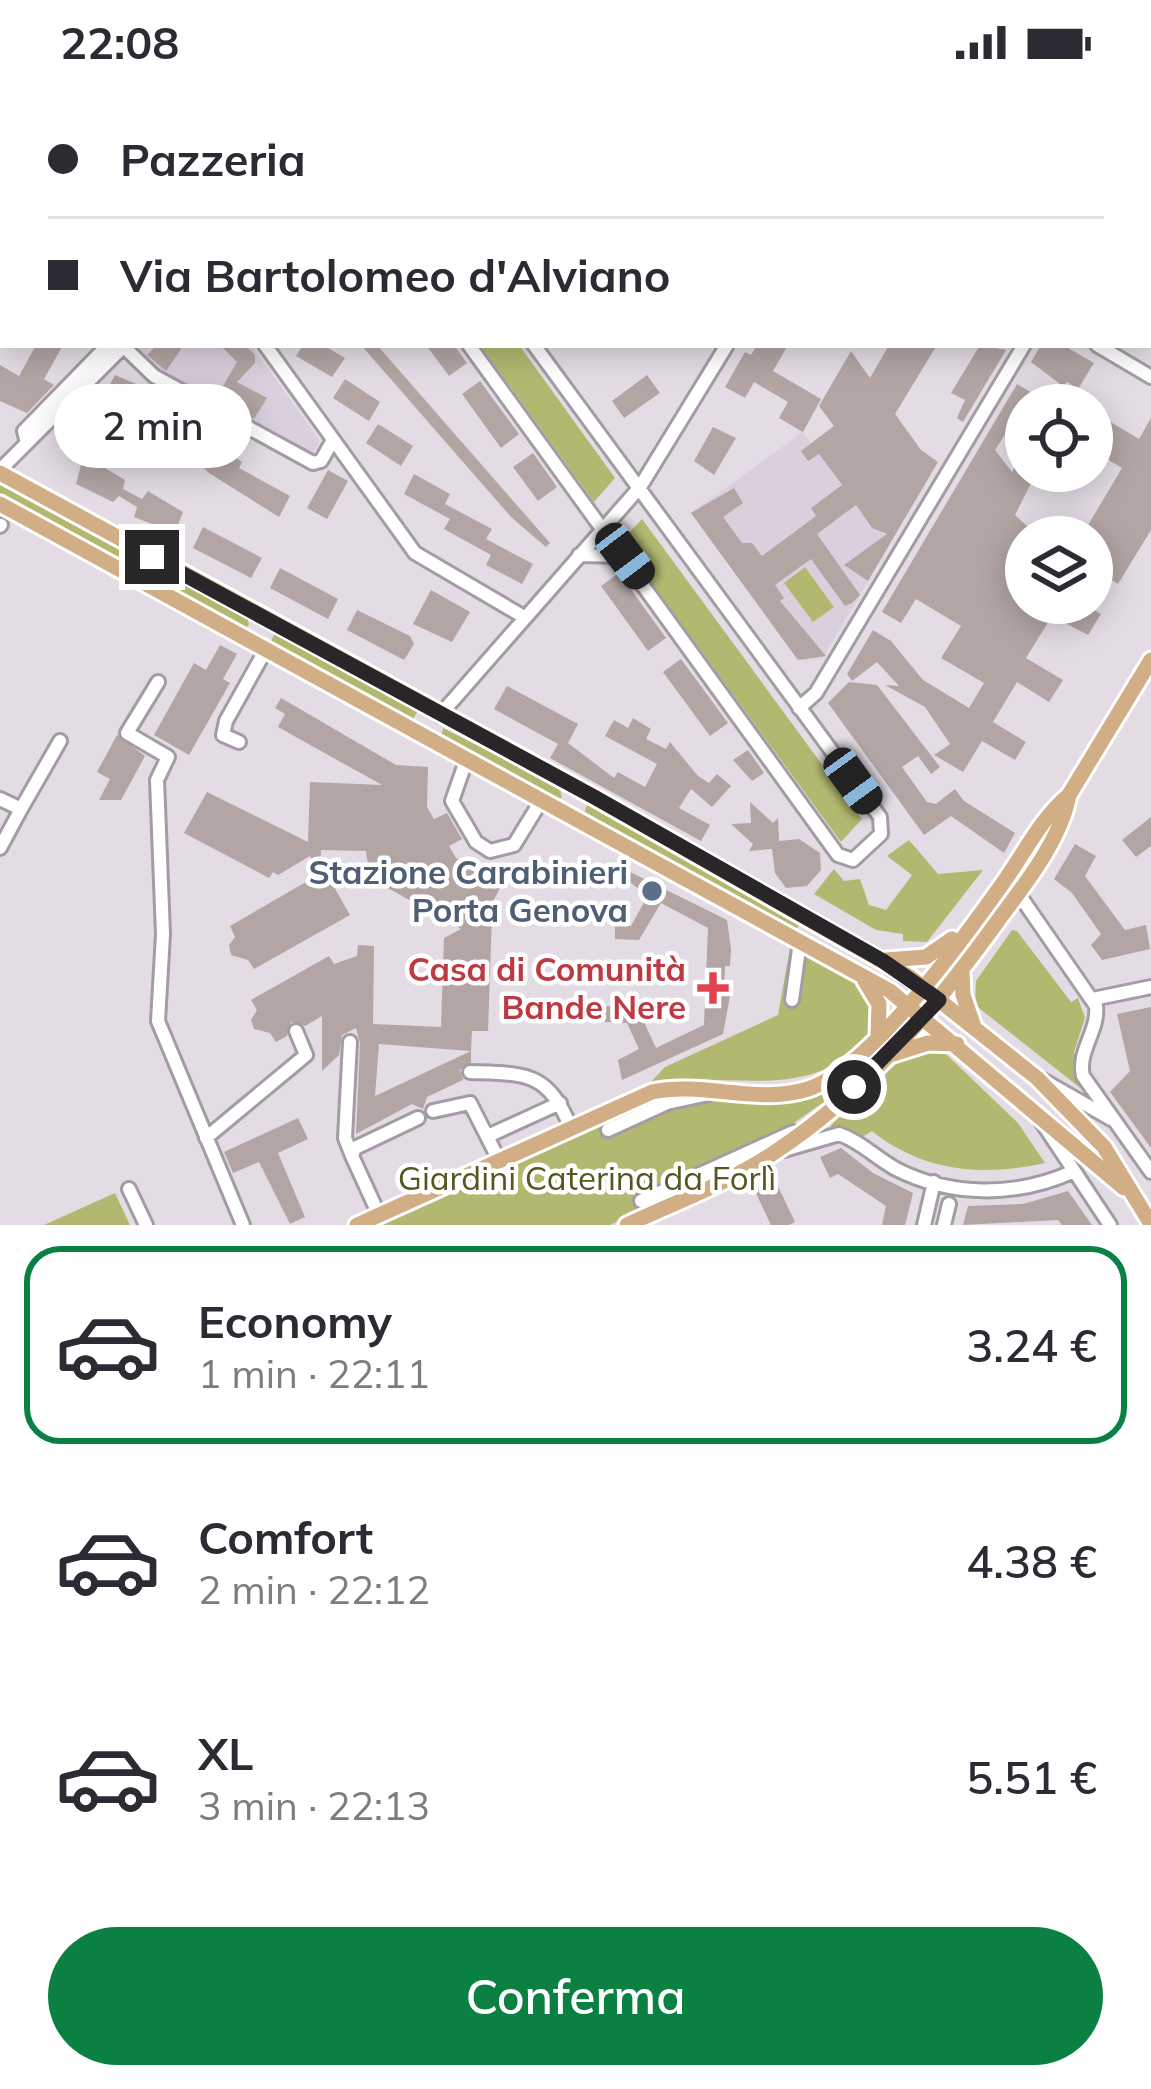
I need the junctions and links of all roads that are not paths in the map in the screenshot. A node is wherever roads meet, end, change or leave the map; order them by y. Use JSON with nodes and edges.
{"nodes":[{"id":1,"x":106,"y":348,"type":"edge"},
{"id":2,"x":122,"y":348,"type":"edge"},
{"id":3,"x":126,"y":348,"type":"edge"},
{"id":4,"x":267,"y":348,"type":"edge"},
{"id":5,"x":471,"y":348,"type":"edge"},
{"id":6,"x":537,"y":348,"type":"edge"},
{"id":7,"x":725,"y":348,"type":"edge"},
{"id":8,"x":1022,"y":348,"type":"edge"},
{"id":9,"x":1102,"y":348,"type":"edge"},
{"id":10,"x":1151,"y":377,"type":"edge"},
{"id":11,"x":333,"y":440,"type":"junction"},
{"id":12,"x":27,"y":443,"type":"junction"},
{"id":13,"x":0,"y":472,"type":"edge"},
{"id":14,"x":640,"y":487,"type":"junction"},
{"id":15,"x":0,"y":504,"type":"edge"},
{"id":16,"x":602,"y":528,"type":"junction"},
{"id":17,"x":579,"y":555,"type":"junction"},
{"id":18,"x":625,"y":556,"type":"junction"},
{"id":19,"x":524,"y":617,"type":"junction"},
{"id":20,"x":266,"y":620,"type":"junction"},
{"id":21,"x":259,"y":647,"type":"junction"},
{"id":22,"x":1149,"y":668,"type":"edge"},
{"id":23,"x":158,"y":682,"type":"dead end"},
{"id":24,"x":799,"y":708,"type":"junction"},
{"id":25,"x":440,"y":715,"type":"junction"},
{"id":26,"x":426,"y":740,"type":"junction"},
{"id":27,"x":60,"y":741,"type":"dead end"},
{"id":28,"x":239,"y":742,"type":"dead end"},
{"id":29,"x":466,"y":761,"type":"junction"},
{"id":30,"x":582,"y":790,"type":"junction"},
{"id":31,"x":1070,"y":795,"type":"junction"},
{"id":32,"x":0,"y":799,"type":"edge"},
{"id":33,"x":542,"y":801,"type":"junction"},
{"id":34,"x":21,"y":809,"type":"junction"},
{"id":35,"x":568,"y":815,"type":"junction"},
{"id":36,"x":0,"y":848,"type":"edge"},
{"id":37,"x":1018,"y":893,"type":"junction"},
{"id":38,"x":810,"y":920,"type":"junction"},
{"id":39,"x":971,"y":922,"type":"junction"},
{"id":40,"x":834,"y":933,"type":"junction"},
{"id":41,"x":800,"y":942,"type":"junction"},
{"id":42,"x":822,"y":954,"type":"junction"},
{"id":43,"x":883,"y":961,"type":"junction"},
{"id":44,"x":962,"y":970,"type":"junction"},
{"id":45,"x":859,"y":973,"type":"junction"},
{"id":46,"x":922,"y":986,"type":"junction"},
{"id":47,"x":1151,"y":987,"type":"edge"},
{"id":48,"x":1093,"y":999,"type":"junction"},
{"id":49,"x":792,"y":1000,"type":"dead end"},
{"id":50,"x":939,"y":1000,"type":"junction"},
{"id":51,"x":908,"y":1003,"type":"junction"},
{"id":52,"x":925,"y":1016,"type":"junction"},
{"id":53,"x":975,"y":1027,"type":"junction"},
{"id":54,"x":296,"y":1031,"type":"dead end"},
{"id":55,"x":877,"y":1038,"type":"junction"},
{"id":56,"x":350,"y":1042,"type":"dead end"},
{"id":57,"x":960,"y":1045,"type":"junction"},
{"id":58,"x":890,"y":1056,"type":"junction"},
{"id":59,"x":470,"y":1072,"type":"dead end"},
{"id":60,"x":1037,"y":1078,"type":"junction"},
{"id":61,"x":865,"y":1082,"type":"junction"},
{"id":62,"x":727,"y":1090,"type":"junction"},
{"id":63,"x":560,"y":1103,"type":"junction"},
{"id":64,"x":433,"y":1111,"type":"dead end"},
{"id":65,"x":1039,"y":1117,"type":"junction"},
{"id":66,"x":418,"y":1118,"type":"dead end"},
{"id":67,"x":1112,"y":1120,"type":"junction"},
{"id":68,"x":571,"y":1128,"type":"junction"},
{"id":69,"x":608,"y":1130,"type":"dead end"},
{"id":70,"x":490,"y":1135,"type":"junction"},
{"id":71,"x":206,"y":1138,"type":"junction"},
{"id":72,"x":772,"y":1154,"type":"junction"},
{"id":73,"x":352,"y":1156,"type":"junction"},
{"id":74,"x":500,"y":1160,"type":"junction"},
{"id":75,"x":1072,"y":1172,"type":"junction"},
{"id":76,"x":1151,"y":1172,"type":"edge"},
{"id":77,"x":934,"y":1182,"type":"junction"},
{"id":78,"x":129,"y":1189,"type":"dead end"},
{"id":79,"x":1126,"y":1189,"type":"junction"},
{"id":80,"x":641,"y":1201,"type":"dead end"},
{"id":81,"x":949,"y":1204,"type":"dead end"},
{"id":82,"x":379,"y":1215,"type":"junction"},
{"id":83,"x":1151,"y":1224,"type":"edge"},
{"id":84,"x":146,"y":1225,"type":"edge"},
{"id":85,"x":243,"y":1225,"type":"edge"},
{"id":86,"x":357,"y":1225,"type":"edge"},
{"id":87,"x":627,"y":1225,"type":"edge"},
{"id":88,"x":924,"y":1225,"type":"edge"},
{"id":89,"x":944,"y":1225,"type":"edge"},
{"id":90,"x":1110,"y":1225,"type":"edge"}],
"edges":[{"from":1,"to":12,"type":"street"},
{"from":2,"to":12,"type":"street"},
{"from":3,"to":11,"type":"street"},
{"from":4,"to":11,"type":"street"},
{"from":5,"to":16,"type":"street"},
{"from":6,"to":14,"type":"street"},
{"from":7,"to":14,"type":"street"},
{"from":8,"to":24,"type":"street"},
{"from":9,"to":10,"type":"street"},
{"from":11,"to":19,"type":"street"},
{"from":12,"to":13,"type":"street"},
{"from":13,"to":20,"type":"main road"},
{"from":14,"to":16,"type":"street"},
{"from":14,"to":24,"type":"street"},
{"from":15,"to":21,"type":"main road"},
{"from":16,"to":17,"type":"street"},
{"from":16,"to":18,"type":"street"},
{"from":17,"to":18,"type":"street"},
{"from":17,"to":19,"type":"street"},
{"from":18,"to":24,"type":"street"},
{"from":19,"to":25,"type":"street"},
{"from":20,"to":21,"type":"main road"},
{"from":20,"to":25,"type":"main road"},
{"from":21,"to":26,"type":"main road"},
{"from":21,"to":28,"type":"street"},
{"from":22,"to":31,"type":"main road"},
{"from":23,"to":71,"type":"street"},
{"from":25,"to":26,"type":"main road"},
{"from":25,"to":30,"type":"main road"},
{"from":26,"to":29,"type":"main road"},
{"from":27,"to":34,"type":"street"},
{"from":29,"to":33,"type":"main road"},
{"from":29,"to":33,"type":"street"},
{"from":30,"to":35,"type":"main road"},
{"from":30,"to":38,"type":"main road"},
{"from":31,"to":37,"type":"main road"},
{"from":31,"to":39,"type":"main road"},
{"from":32,"to":34,"type":"street"},
{"from":33,"to":35,"type":"main road"},
{"from":34,"to":36,"type":"street"},
{"from":35,"to":41,"type":"main road"},
{"from":37,"to":44,"type":"main road"},
{"from":37,"to":48,"type":"street"},
{"from":38,"to":40,"type":"main road"},
{"from":38,"to":41,"type":"main road"},
{"from":39,"to":43,"type":"main road"},
{"from":39,"to":46,"type":"main road"},
{"from":40,"to":42,"type":"main road"},
{"from":40,"to":43,"type":"main road"},
{"from":41,"to":42,"type":"main road"},
{"from":41,"to":49,"type":"street"},
{"from":42,"to":45,"type":"main road"},
{"from":43,"to":46,"type":"main road"},
{"from":44,"to":50,"type":"main road"},
{"from":44,"to":53,"type":"main road"},
{"from":45,"to":51,"type":"main road"},
{"from":45,"to":55,"type":"main road"},
{"from":46,"to":50,"type":"main road"},
{"from":46,"to":51,"type":"main road"},
{"from":47,"to":48,"type":"street"},
{"from":48,"to":67,"type":"street"},
{"from":50,"to":52,"type":"main road"},
{"from":50,"to":53,"type":"main road"},
{"from":51,"to":52,"type":"main road"},
{"from":51,"to":55,"type":"main road"},
{"from":52,"to":57,"type":"main road"},
{"from":52,"to":58,"type":"main road"},
{"from":53,"to":60,"type":"main road"},
{"from":54,"to":71,"type":"street"},
{"from":55,"to":62,"type":"main road"},
{"from":56,"to":73,"type":"street"},
{"from":57,"to":58,"type":"main road"},
{"from":57,"to":65,"type":"main road"},
{"from":58,"to":61,"type":"main road"},
{"from":59,"to":63,"type":"street"},
{"from":60,"to":67,"type":"street"},
{"from":60,"to":79,"type":"main road"},
{"from":61,"to":72,"type":"main road"},
{"from":61,"to":80,"type":"street"},
{"from":62,"to":68,"type":"main road"},
{"from":62,"to":69,"type":"street"},
{"from":63,"to":68,"type":"street"},
{"from":63,"to":70,"type":"street"},
{"from":64,"to":70,"type":"street"},
{"from":65,"to":75,"type":"street"},
{"from":65,"to":79,"type":"main road"},
{"from":66,"to":73,"type":"street"},
{"from":67,"to":76,"type":"street"},
{"from":68,"to":74,"type":"main road"},
{"from":70,"to":74,"type":"street"},
{"from":71,"to":85,"type":"street"},
{"from":72,"to":77,"type":"street"},
{"from":72,"to":87,"type":"main road"},
{"from":73,"to":82,"type":"street"},
{"from":74,"to":82,"type":"main road"},
{"from":75,"to":77,"type":"street"},
{"from":75,"to":90,"type":"street"},
{"from":77,"to":88,"type":"street"},
{"from":78,"to":84,"type":"street"},
{"from":79,"to":83,"type":"main road"},
{"from":81,"to":89,"type":"street"},
{"from":82,"to":86,"type":"main road"}]}
